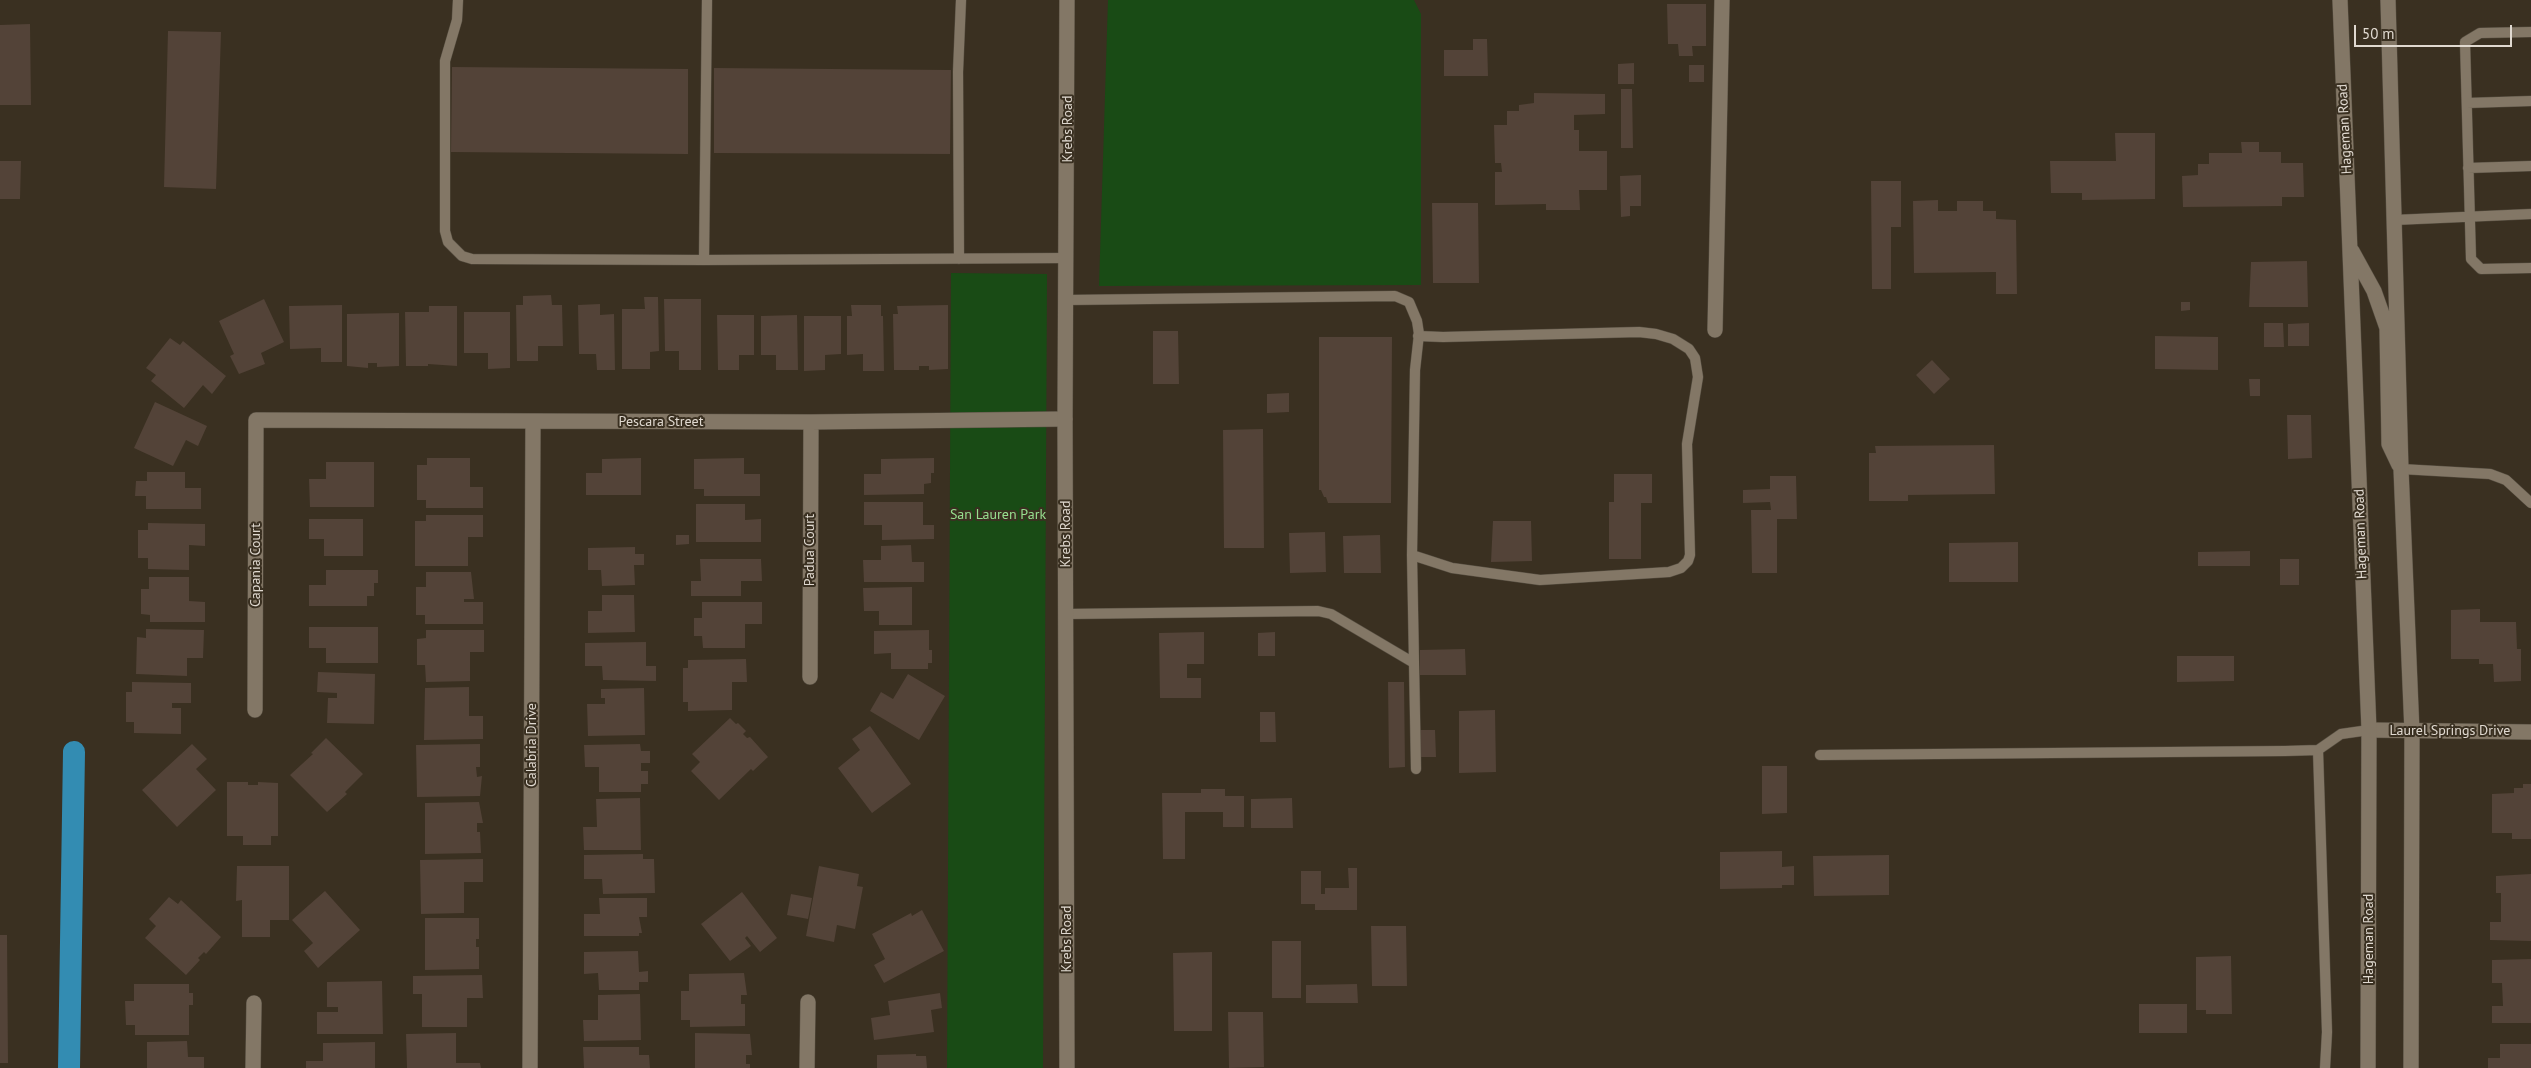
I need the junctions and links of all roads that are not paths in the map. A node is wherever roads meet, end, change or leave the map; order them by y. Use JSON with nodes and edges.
{"nodes":[{"id":1,"x":458,"y":0,"type":"edge"},
{"id":2,"x":707,"y":0,"type":"edge"},
{"id":3,"x":961,"y":0,"type":"edge"},
{"id":4,"x":1067,"y":0,"type":"edge"},
{"id":5,"x":1722,"y":0,"type":"edge"},
{"id":6,"x":2340,"y":0,"type":"edge"},
{"id":7,"x":2388,"y":0,"type":"edge"},
{"id":8,"x":2531,"y":32,"type":"edge"},
{"id":9,"x":2531,"y":102,"type":"edge"},
{"id":10,"x":2467,"y":104,"type":"junction"},
{"id":11,"x":2531,"y":166,"type":"edge"},
{"id":12,"x":2468,"y":168,"type":"junction"},
{"id":13,"x":2531,"y":214,"type":"edge"},
{"id":14,"x":2469,"y":217,"type":"junction"},
{"id":15,"x":2394,"y":220,"type":"junction"},
{"id":16,"x":2351,"y":247,"type":"junction"},
{"id":17,"x":1067,"y":258,"type":"junction"},
{"id":18,"x":958,"y":259,"type":"junction"},
{"id":19,"x":704,"y":260,"type":"junction"},
{"id":20,"x":2531,"y":268,"type":"edge"},
{"id":21,"x":1066,"y":300,"type":"junction"},
{"id":22,"x":1715,"y":330,"type":"dead end"},
{"id":23,"x":1418,"y":336,"type":"junction"},
{"id":24,"x":1065,"y":419,"type":"junction"},
{"id":25,"x":256,"y":420,"type":"joint"},
{"id":26,"x":534,"y":421,"type":"junction"},
{"id":27,"x":811,"y":422,"type":"junction"},
{"id":28,"x":2401,"y":469,"type":"junction"},
{"id":29,"x":2531,"y":503,"type":"edge"},
{"id":30,"x":1412,"y":555,"type":"junction"},
{"id":31,"x":1066,"y":614,"type":"junction"},
{"id":32,"x":1414,"y":663,"type":"junction"},
{"id":33,"x":810,"y":677,"type":"dead end"},
{"id":34,"x":255,"y":710,"type":"dead end"},
{"id":35,"x":2369,"y":730,"type":"junction"},
{"id":36,"x":2412,"y":732,"type":"junction"},
{"id":37,"x":2531,"y":732,"type":"edge"},
{"id":38,"x":2318,"y":750,"type":"junction"},
{"id":39,"x":1820,"y":755,"type":"dead end"},
{"id":40,"x":1416,"y":769,"type":"dead end"},
{"id":41,"x":808,"y":1002,"type":"dead end"},
{"id":42,"x":254,"y":1003,"type":"dead end"},
{"id":43,"x":253,"y":1068,"type":"edge"},
{"id":44,"x":530,"y":1068,"type":"edge"},
{"id":45,"x":808,"y":1068,"type":"edge"},
{"id":46,"x":1067,"y":1068,"type":"edge"},
{"id":47,"x":2325,"y":1068,"type":"edge"},
{"id":48,"x":2368,"y":1068,"type":"edge"},
{"id":49,"x":2410,"y":1068,"type":"edge"}],
"edges":[{"from":1,"to":19,"type":"lane"},
{"from":2,"to":19,"type":"lane"},
{"from":3,"to":18,"type":"lane"},
{"from":4,"to":17,"type":"street","name":"Krebs Road"},
{"from":5,"to":22,"type":"street"},
{"from":6,"to":16,"type":"street","name":"Hageman Road"},
{"from":7,"to":15,"type":"street"},
{"from":8,"to":10,"type":"lane"},
{"from":9,"to":10,"type":"lane"},
{"from":10,"to":12,"type":"lane"},
{"from":11,"to":12,"type":"lane"},
{"from":12,"to":14,"type":"lane"},
{"from":13,"to":14,"type":"lane"},
{"from":14,"to":15,"type":"lane"},
{"from":14,"to":20,"type":"lane"},
{"from":15,"to":28,"type":"street"},
{"from":16,"to":28,"type":"street"},
{"from":16,"to":35,"type":"street","name":"Hageman Road"},
{"from":17,"to":18,"type":"lane"},
{"from":17,"to":21,"type":"street","name":"Krebs Road"},
{"from":18,"to":19,"type":"lane"},
{"from":21,"to":23,"type":"lane"},
{"from":21,"to":24,"type":"street","name":"Krebs Road"},
{"from":23,"to":30,"type":"lane"},
{"from":23,"to":30,"type":"lane"},
{"from":24,"to":27,"type":"street","name":"Pescara Street"},
{"from":24,"to":31,"type":"street","name":"Krebs Road"},
{"from":25,"to":26,"type":"street","name":"Pescara Street"},
{"from":25,"to":34,"type":"street","name":"Capania Court"},
{"from":26,"to":27,"type":"street","name":"Pescara Street"},
{"from":26,"to":44,"type":"street","name":"Calabria Drive"},
{"from":27,"to":33,"type":"street","name":"Padua Court"},
{"from":28,"to":29,"type":"lane"},
{"from":28,"to":36,"type":"street"},
{"from":30,"to":32,"type":"lane"},
{"from":31,"to":32,"type":"lane"},
{"from":31,"to":46,"type":"street","name":"Krebs Road"},
{"from":32,"to":40,"type":"lane"},
{"from":35,"to":36,"type":"street","name":"Laurel Springs Drive"},
{"from":35,"to":38,"type":"lane"},
{"from":35,"to":48,"type":"street","name":"Hageman Road"},
{"from":36,"to":37,"type":"street","name":"Laurel Springs Drive"},
{"from":36,"to":49,"type":"street"},
{"from":38,"to":39,"type":"lane"},
{"from":38,"to":47,"type":"lane"},
{"from":41,"to":45,"type":"street"},
{"from":42,"to":43,"type":"street"}]}
